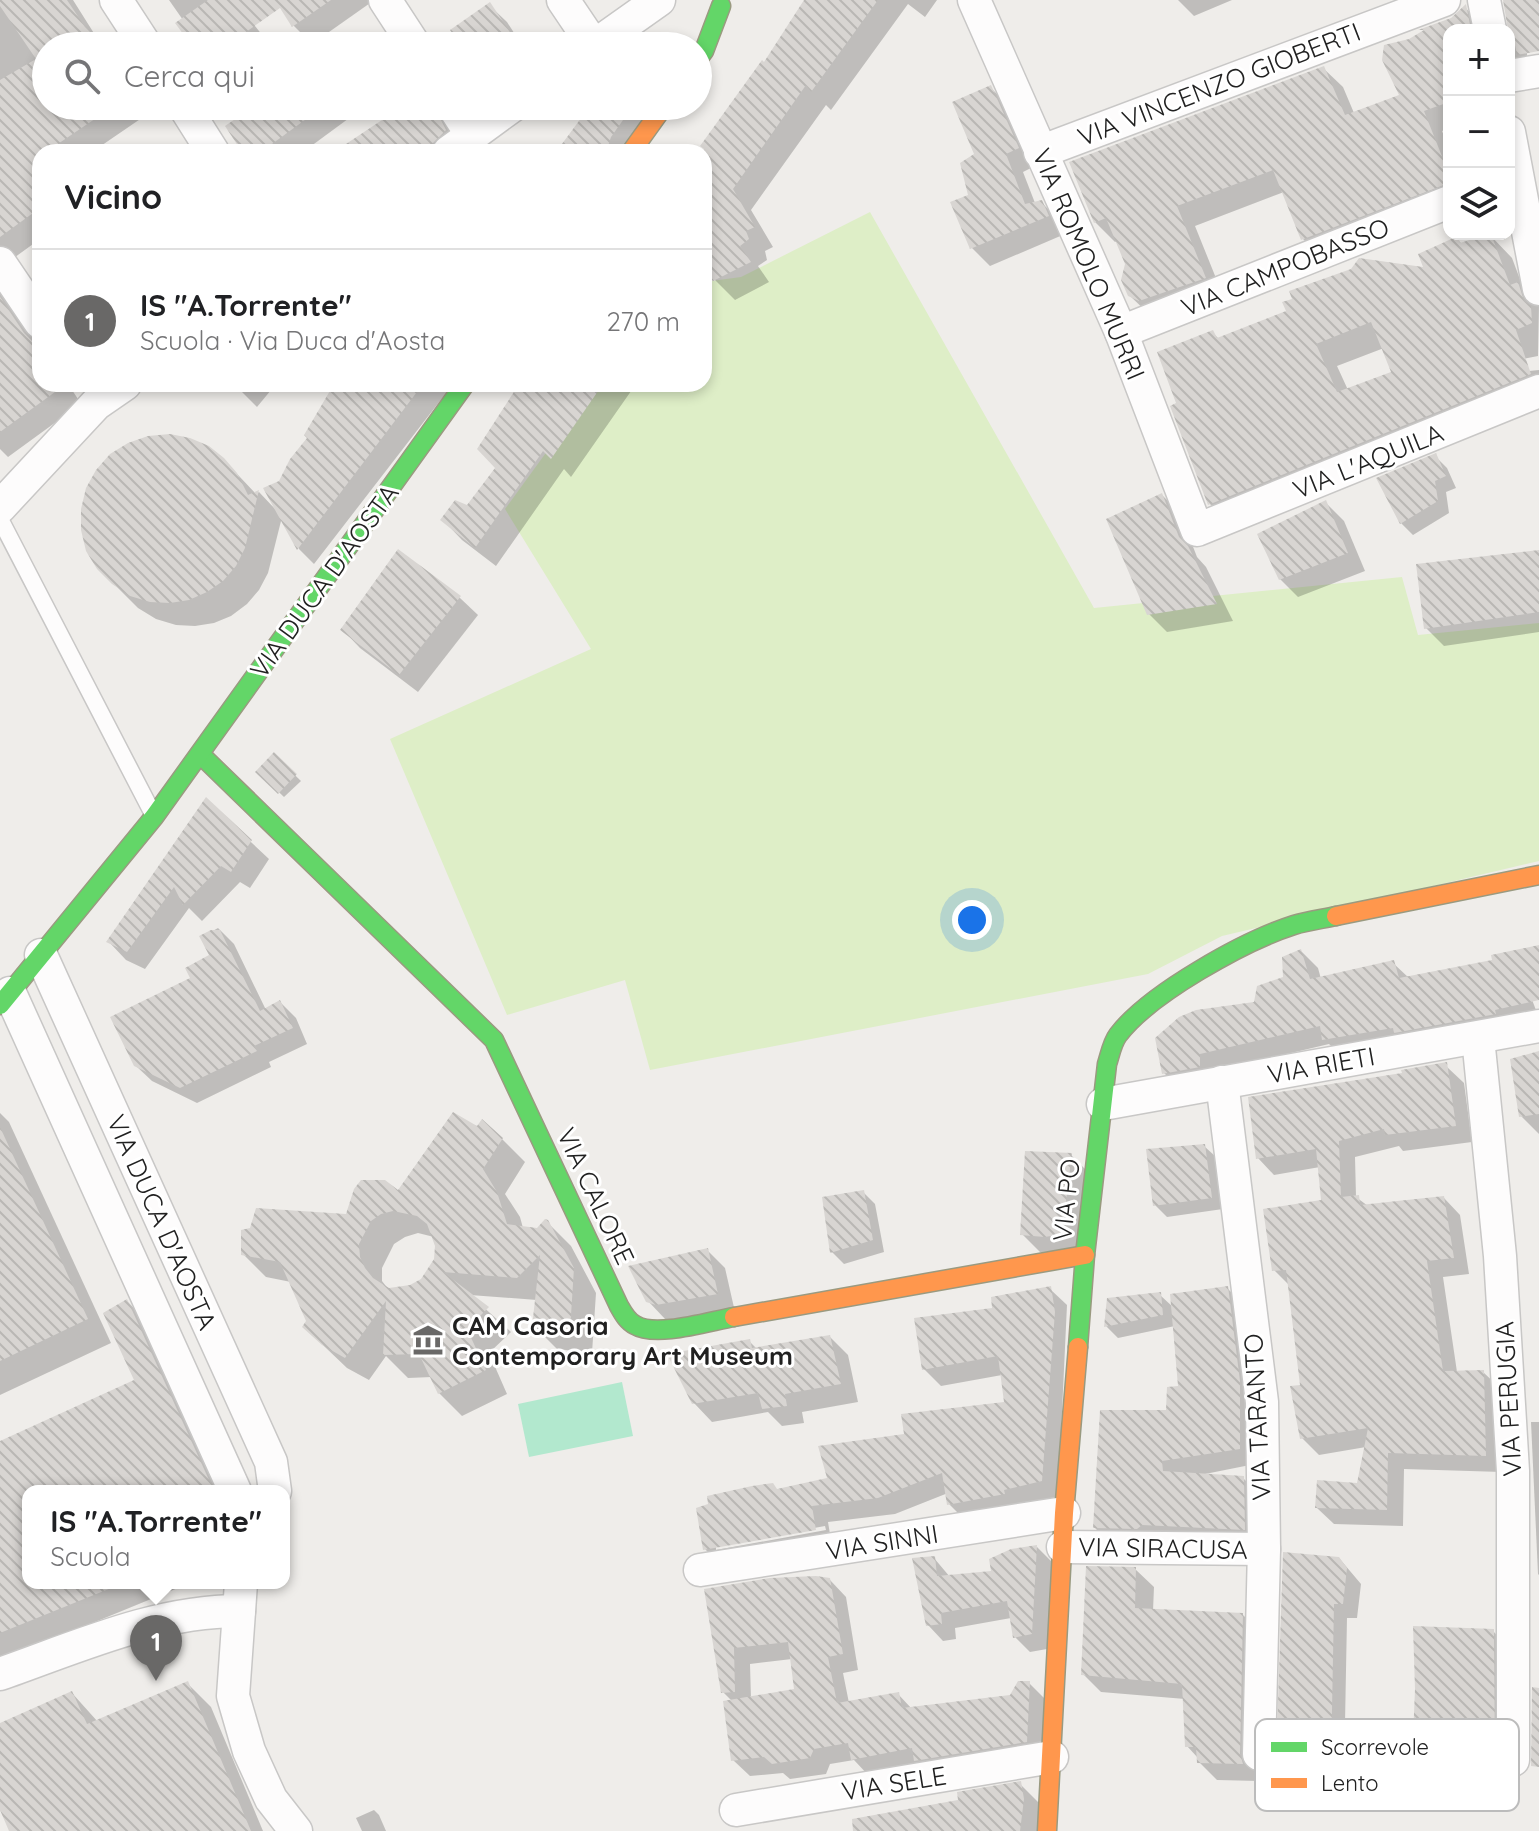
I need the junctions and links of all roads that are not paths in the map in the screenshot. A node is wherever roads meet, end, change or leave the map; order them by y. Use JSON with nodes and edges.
{"nodes":[{"id":1,"x":116,"y":0,"type":"edge"},
{"id":2,"x":385,"y":0,"type":"edge"},
{"id":3,"x":563,"y":0,"type":"edge"},
{"id":4,"x":659,"y":0,"type":"edge"},
{"id":5,"x":974,"y":0,"type":"edge"},
{"id":6,"x":1444,"y":0,"type":"edge"},
{"id":7,"x":1484,"y":0,"type":"edge"},
{"id":8,"x":700,"y":3,"type":"dead end"},
{"id":9,"x":730,"y":3,"type":"edge"},
{"id":10,"x":1489,"y":24,"type":"edge"},
{"id":11,"x":137,"y":32,"type":"edge"},
{"id":12,"x":406,"y":32,"type":"edge"},
{"id":13,"x":585,"y":32,"type":"edge"},
{"id":14,"x":614,"y":32,"type":"edge"},
{"id":15,"x":712,"y":36,"type":"edge"},
{"id":16,"x":1539,"y":71,"type":"edge"},
{"id":17,"x":1515,"y":75,"type":"edge"},
{"id":18,"x":193,"y":120,"type":"edge"},
{"id":19,"x":456,"y":120,"type":"edge"},
{"id":20,"x":493,"y":120,"type":"edge"},
{"id":21,"x":654,"y":120,"type":"edge"},
{"id":22,"x":208,"y":144,"type":"edge"},
{"id":23,"x":460,"y":144,"type":"edge"},
{"id":24,"x":637,"y":144,"type":"edge"},
{"id":25,"x":1040,"y":152,"type":"junction"},
{"id":26,"x":1515,"y":185,"type":"edge"},
{"id":27,"x":1443,"y":204,"type":"edge"},
{"id":28,"x":0,"y":263,"type":"edge"},
{"id":29,"x":1539,"y":289,"type":"edge"},
{"id":30,"x":32,"y":310,"type":"edge"},
{"id":31,"x":1121,"y":332,"type":"junction"},
{"id":32,"x":1539,"y":391,"type":"edge"},
{"id":33,"x":459,"y":392,"type":"edge"},
{"id":34,"x":89,"y":394,"type":"edge"},
{"id":35,"x":0,"y":507,"type":"edge"},
{"id":36,"x":0,"y":519,"type":"edge"},
{"id":37,"x":1197,"y":530,"type":"joint"},
{"id":38,"x":200,"y":754,"type":"junction"},
{"id":39,"x":154,"y":817,"type":"junction"},
{"id":40,"x":1539,"y":875,"type":"edge"},
{"id":41,"x":41,"y":955,"type":"junction"},
{"id":42,"x":5,"y":999,"type":"edge"},
{"id":43,"x":1539,"y":1026,"type":"edge"},
{"id":44,"x":1478,"y":1038,"type":"junction"},
{"id":45,"x":1222,"y":1082,"type":"junction"},
{"id":46,"x":1103,"y":1104,"type":"junction"},
{"id":47,"x":1085,"y":1255,"type":"junction"},
{"id":48,"x":232,"y":1485,"type":"edge"},
{"id":49,"x":274,"y":1485,"type":"edge"},
{"id":50,"x":1064,"y":1513,"type":"junction"},
{"id":51,"x":1063,"y":1547,"type":"junction"},
{"id":52,"x":1264,"y":1549,"type":"junction"},
{"id":53,"x":700,"y":1570,"type":"dead end"},
{"id":54,"x":240,"y":1597,"type":"edge"},
{"id":55,"x":0,"y":1674,"type":"edge"},
{"id":56,"x":1260,"y":1719,"type":"edge"},
{"id":57,"x":1513,"y":1719,"type":"edge"},
{"id":58,"x":1052,"y":1757,"type":"junction"},
{"id":59,"x":736,"y":1810,"type":"dead end"},
{"id":60,"x":296,"y":1831,"type":"edge"},
{"id":61,"x":1047,"y":1831,"type":"edge"}],
"edges":[{"from":1,"to":11,"type":"street"},
{"from":2,"to":12,"type":"street"},
{"from":3,"to":13,"type":"street"},
{"from":4,"to":14,"type":"street"},
{"from":5,"to":25,"type":"street","name":"VIA ROMOLO MURRI"},
{"from":6,"to":25,"type":"street","name":"VIA VINCENZO GIOBERTI"},
{"from":7,"to":10,"type":"street"},
{"from":8,"to":9,"type":"street"},
{"from":9,"to":15,"type":"street"},
{"from":16,"to":17,"type":"street"},
{"from":18,"to":22,"type":"street"},
{"from":19,"to":23,"type":"street"},
{"from":20,"to":23,"type":"street"},
{"from":21,"to":24,"type":"street"},
{"from":25,"to":31,"type":"street","name":"VIA ROMOLO MURRI"},
{"from":26,"to":29,"type":"street"},
{"from":27,"to":31,"type":"street","name":"VIA CAMPOBASSO"},
{"from":28,"to":30,"type":"street"},
{"from":31,"to":37,"type":"street","name":"VIA ROMOLO MURRI"},
{"from":32,"to":37,"type":"street","name":"VIA L'AQUILA"},
{"from":33,"to":38,"type":"street","name":"VIA DUCA D'AOSTA"},
{"from":34,"to":35,"type":"street"},
{"from":36,"to":39,"type":"lane"},
{"from":38,"to":39,"type":"street","name":"VIA DUCA D'AOSTA"},
{"from":38,"to":47,"type":"street","name":"VIA CALORE"},
{"from":39,"to":41,"type":"street","name":"VIA DUCA D'AOSTA"},
{"from":40,"to":46,"type":"street","name":"VIA PO"},
{"from":41,"to":42,"type":"street","name":"VIA DUCA D'AOSTA"},
{"from":41,"to":49,"type":"street","name":"VIA DUCA D'AOSTA"},
{"from":42,"to":48,"type":"street","name":"VIA DUCA D'AOSTA"},
{"from":43,"to":44,"type":"street","name":"VIA RIETI"},
{"from":44,"to":45,"type":"street","name":"VIA RIETI"},
{"from":44,"to":57,"type":"street","name":"VIA PERUGIA"},
{"from":45,"to":46,"type":"street","name":"VIA RIETI"},
{"from":45,"to":52,"type":"street","name":"VIA TARANTO"},
{"from":46,"to":47,"type":"street","name":"VIA PO"},
{"from":47,"to":50,"type":"street","name":"VIA PO"},
{"from":50,"to":51,"type":"street","name":"VIA PO"},
{"from":50,"to":53,"type":"street","name":"VIA SINNI"},
{"from":51,"to":52,"type":"street","name":"VIA SIRACUSA"},
{"from":51,"to":58,"type":"street","name":"VIA PO"},
{"from":52,"to":56,"type":"street","name":"VIA TARANTO"},
{"from":54,"to":55,"type":"street"},
{"from":54,"to":60,"type":"street"},
{"from":58,"to":59,"type":"street","name":"VIA SELE"},
{"from":58,"to":61,"type":"street","name":"VIA PO"}]}
